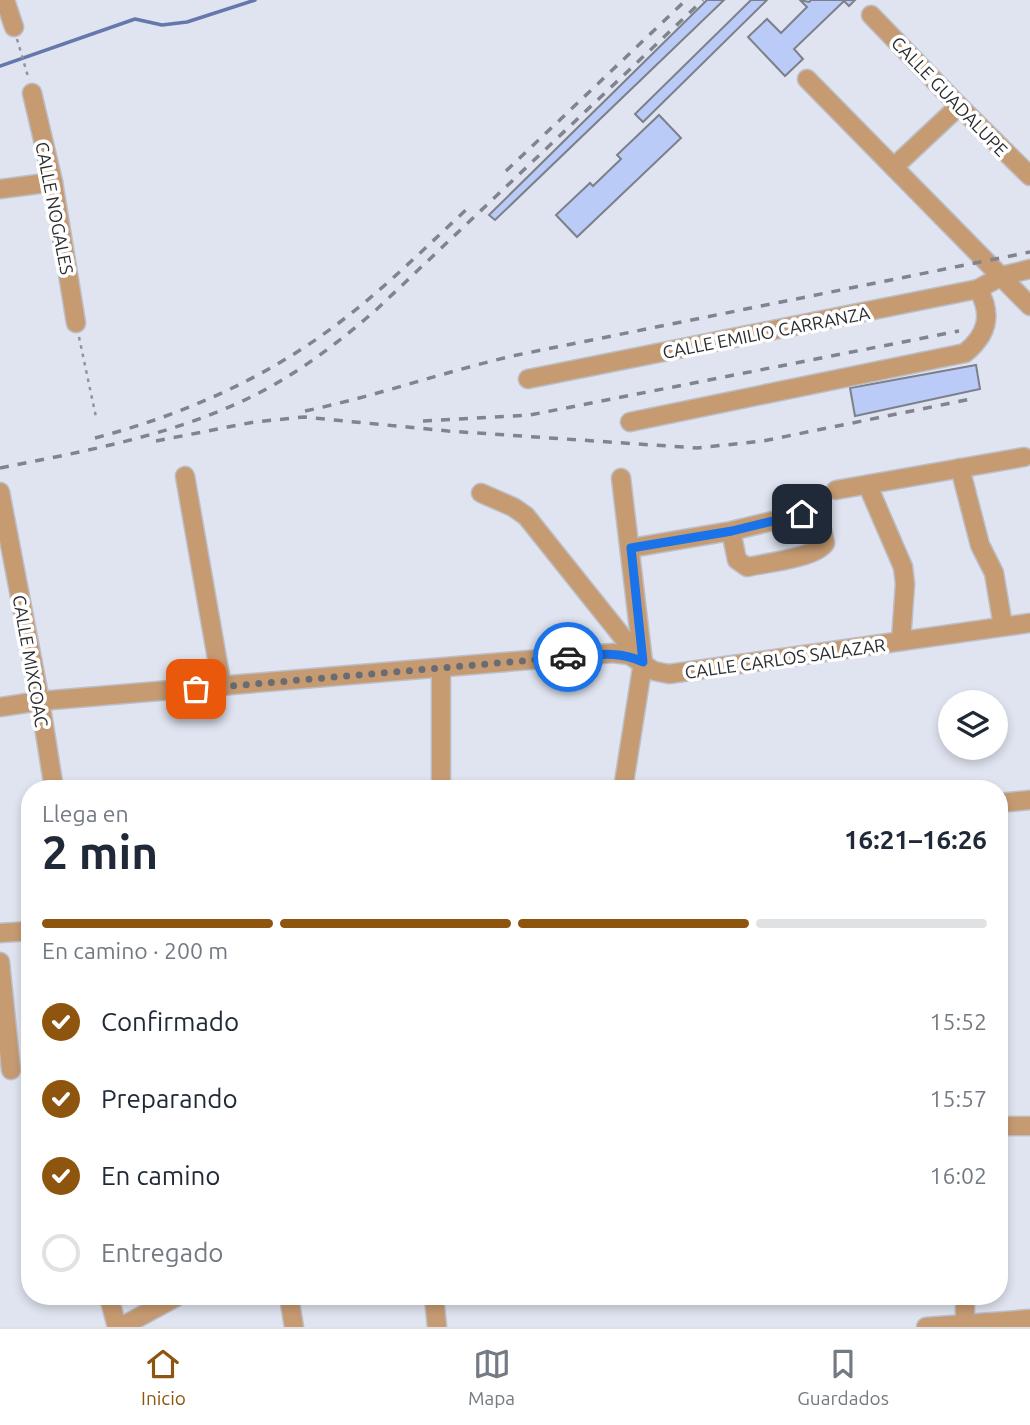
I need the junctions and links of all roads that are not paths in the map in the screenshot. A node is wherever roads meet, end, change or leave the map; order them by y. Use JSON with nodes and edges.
{"nodes":[{"id":1,"x":5,"y":0,"type":"edge"},
{"id":2,"x":871,"y":15,"type":"dead end"},
{"id":3,"x":14,"y":30,"type":"road end"},
{"id":4,"x":807,"y":79,"type":"dead end"},
{"id":5,"x":32,"y":91,"type":"road end"},
{"id":6,"x":958,"y":106,"type":"junction"},
{"id":7,"x":894,"y":167,"type":"junction"},
{"id":8,"x":1030,"y":176,"type":"edge"},
{"id":9,"x":53,"y":182,"type":"junction"},
{"id":10,"x":0,"y":190,"type":"edge"},
{"id":11,"x":1030,"y":269,"type":"edge"},
{"id":12,"x":1002,"y":276,"type":"junction"},
{"id":13,"x":978,"y":289,"type":"junction"},
{"id":14,"x":1030,"y":306,"type":"edge"},
{"id":15,"x":76,"y":323,"type":"road end"},
{"id":16,"x":528,"y":379,"type":"dead end"},
{"id":17,"x":630,"y":422,"type":"dead end"},
{"id":18,"x":1024,"y":457,"type":"dead end"},
{"id":19,"x":960,"y":468,"type":"junction"},
{"id":20,"x":185,"y":476,"type":"dead end"},
{"id":21,"x":621,"y":478,"type":"dead end"},
{"id":22,"x":867,"y":486,"type":"junction"},
{"id":23,"x":836,"y":490,"type":"dead end"},
{"id":24,"x":0,"y":492,"type":"edge"},
{"id":25,"x":481,"y":493,"type":"dead end"},
{"id":26,"x":732,"y":531,"type":"junction"},
{"id":27,"x":631,"y":548,"type":"junction"},
{"id":28,"x":1030,"y":623,"type":"edge"},
{"id":29,"x":1003,"y":626,"type":"junction"},
{"id":30,"x":901,"y":641,"type":"junction"},
{"id":31,"x":643,"y":662,"type":"junction"},
{"id":32,"x":441,"y":669,"type":"junction"},
{"id":33,"x":222,"y":687,"type":"junction"},
{"id":34,"x":40,"y":701,"type":"junction"},
{"id":35,"x":0,"y":707,"type":"edge"},
{"id":36,"x":53,"y":780,"type":"edge"},
{"id":37,"x":441,"y":780,"type":"edge"},
{"id":38,"x":624,"y":780,"type":"edge"},
{"id":39,"x":1030,"y":800,"type":"edge"},
{"id":40,"x":1008,"y":802,"type":"edge"},
{"id":41,"x":21,"y":932,"type":"edge"},
{"id":42,"x":0,"y":933,"type":"edge"},
{"id":43,"x":0,"y":962,"type":"edge"},
{"id":44,"x":11,"y":1070,"type":"dead end"},
{"id":45,"x":1008,"y":1126,"type":"edge"},
{"id":46,"x":1030,"y":1126,"type":"edge"},
{"id":47,"x":112,"y":1305,"type":"edge"},
{"id":48,"x":161,"y":1305,"type":"edge"},
{"id":49,"x":290,"y":1305,"type":"edge"},
{"id":50,"x":435,"y":1305,"type":"edge"},
{"id":51,"x":965,"y":1305,"type":"edge"},
{"id":52,"x":1030,"y":1319,"type":"edge"},
{"id":53,"x":965,"y":1326,"type":"edge"},
{"id":54,"x":119,"y":1327,"type":"edge"},
{"id":55,"x":294,"y":1327,"type":"edge"},
{"id":56,"x":437,"y":1327,"type":"edge"},
{"id":57,"x":926,"y":1327,"type":"edge"}],
"edges":[{"from":1,"to":3,"type":"street"},
{"from":2,"to":6,"type":"street","name":"CALLE GUADALUPE"},
{"from":4,"to":7,"type":"street"},
{"from":5,"to":9,"type":"street","name":"CALLE NOGALES"},
{"from":6,"to":7,"type":"street"},
{"from":6,"to":8,"type":"street","name":"CALLE GUADALUPE"},
{"from":7,"to":12,"type":"street"},
{"from":9,"to":10,"type":"street"},
{"from":9,"to":15,"type":"street","name":"CALLE NOGALES"},
{"from":11,"to":12,"type":"street","name":"CALLE EMILIO CARRANZA"},
{"from":12,"to":13,"type":"street","name":"CALLE EMILIO CARRANZA"},
{"from":12,"to":14,"type":"street"},
{"from":13,"to":16,"type":"street","name":"CALLE EMILIO CARRANZA"},
{"from":13,"to":17,"type":"street"},
{"from":18,"to":19,"type":"street"},
{"from":19,"to":22,"type":"street"},
{"from":19,"to":29,"type":"street"},
{"from":20,"to":33,"type":"street"},
{"from":21,"to":27,"type":"street"},
{"from":22,"to":23,"type":"street"},
{"from":22,"to":30,"type":"street"},
{"from":24,"to":34,"type":"street","name":"CALLE MIXCOAC"},
{"from":25,"to":31,"type":"street"},
{"from":26,"to":26,"type":"street"},
{"from":26,"to":27,"type":"street"},
{"from":27,"to":31,"type":"street"},
{"from":28,"to":29,"type":"street","name":"CALLE CARLOS SALAZAR"},
{"from":29,"to":30,"type":"street","name":"CALLE CARLOS SALAZAR"},
{"from":30,"to":31,"type":"street","name":"CALLE CARLOS SALAZAR"},
{"from":31,"to":32,"type":"street","name":"CALLE CARLOS SALAZAR"},
{"from":31,"to":38,"type":"street"},
{"from":32,"to":33,"type":"street","name":"CALLE CARLOS SALAZAR"},
{"from":32,"to":37,"type":"street"},
{"from":33,"to":34,"type":"street","name":"CALLE CARLOS SALAZAR"},
{"from":34,"to":35,"type":"street","name":"CALLE CARLOS SALAZAR"},
{"from":34,"to":36,"type":"street","name":"CALLE MIXCOAC"},
{"from":39,"to":40,"type":"street"},
{"from":41,"to":42,"type":"street"},
{"from":43,"to":44,"type":"street"},
{"from":45,"to":46,"type":"street"},
{"from":47,"to":54,"type":"street"},
{"from":48,"to":54,"type":"street"},
{"from":49,"to":55,"type":"street"},
{"from":50,"to":56,"type":"street"},
{"from":51,"to":53,"type":"street"},
{"from":52,"to":53,"type":"street"},
{"from":53,"to":57,"type":"street"}]}
